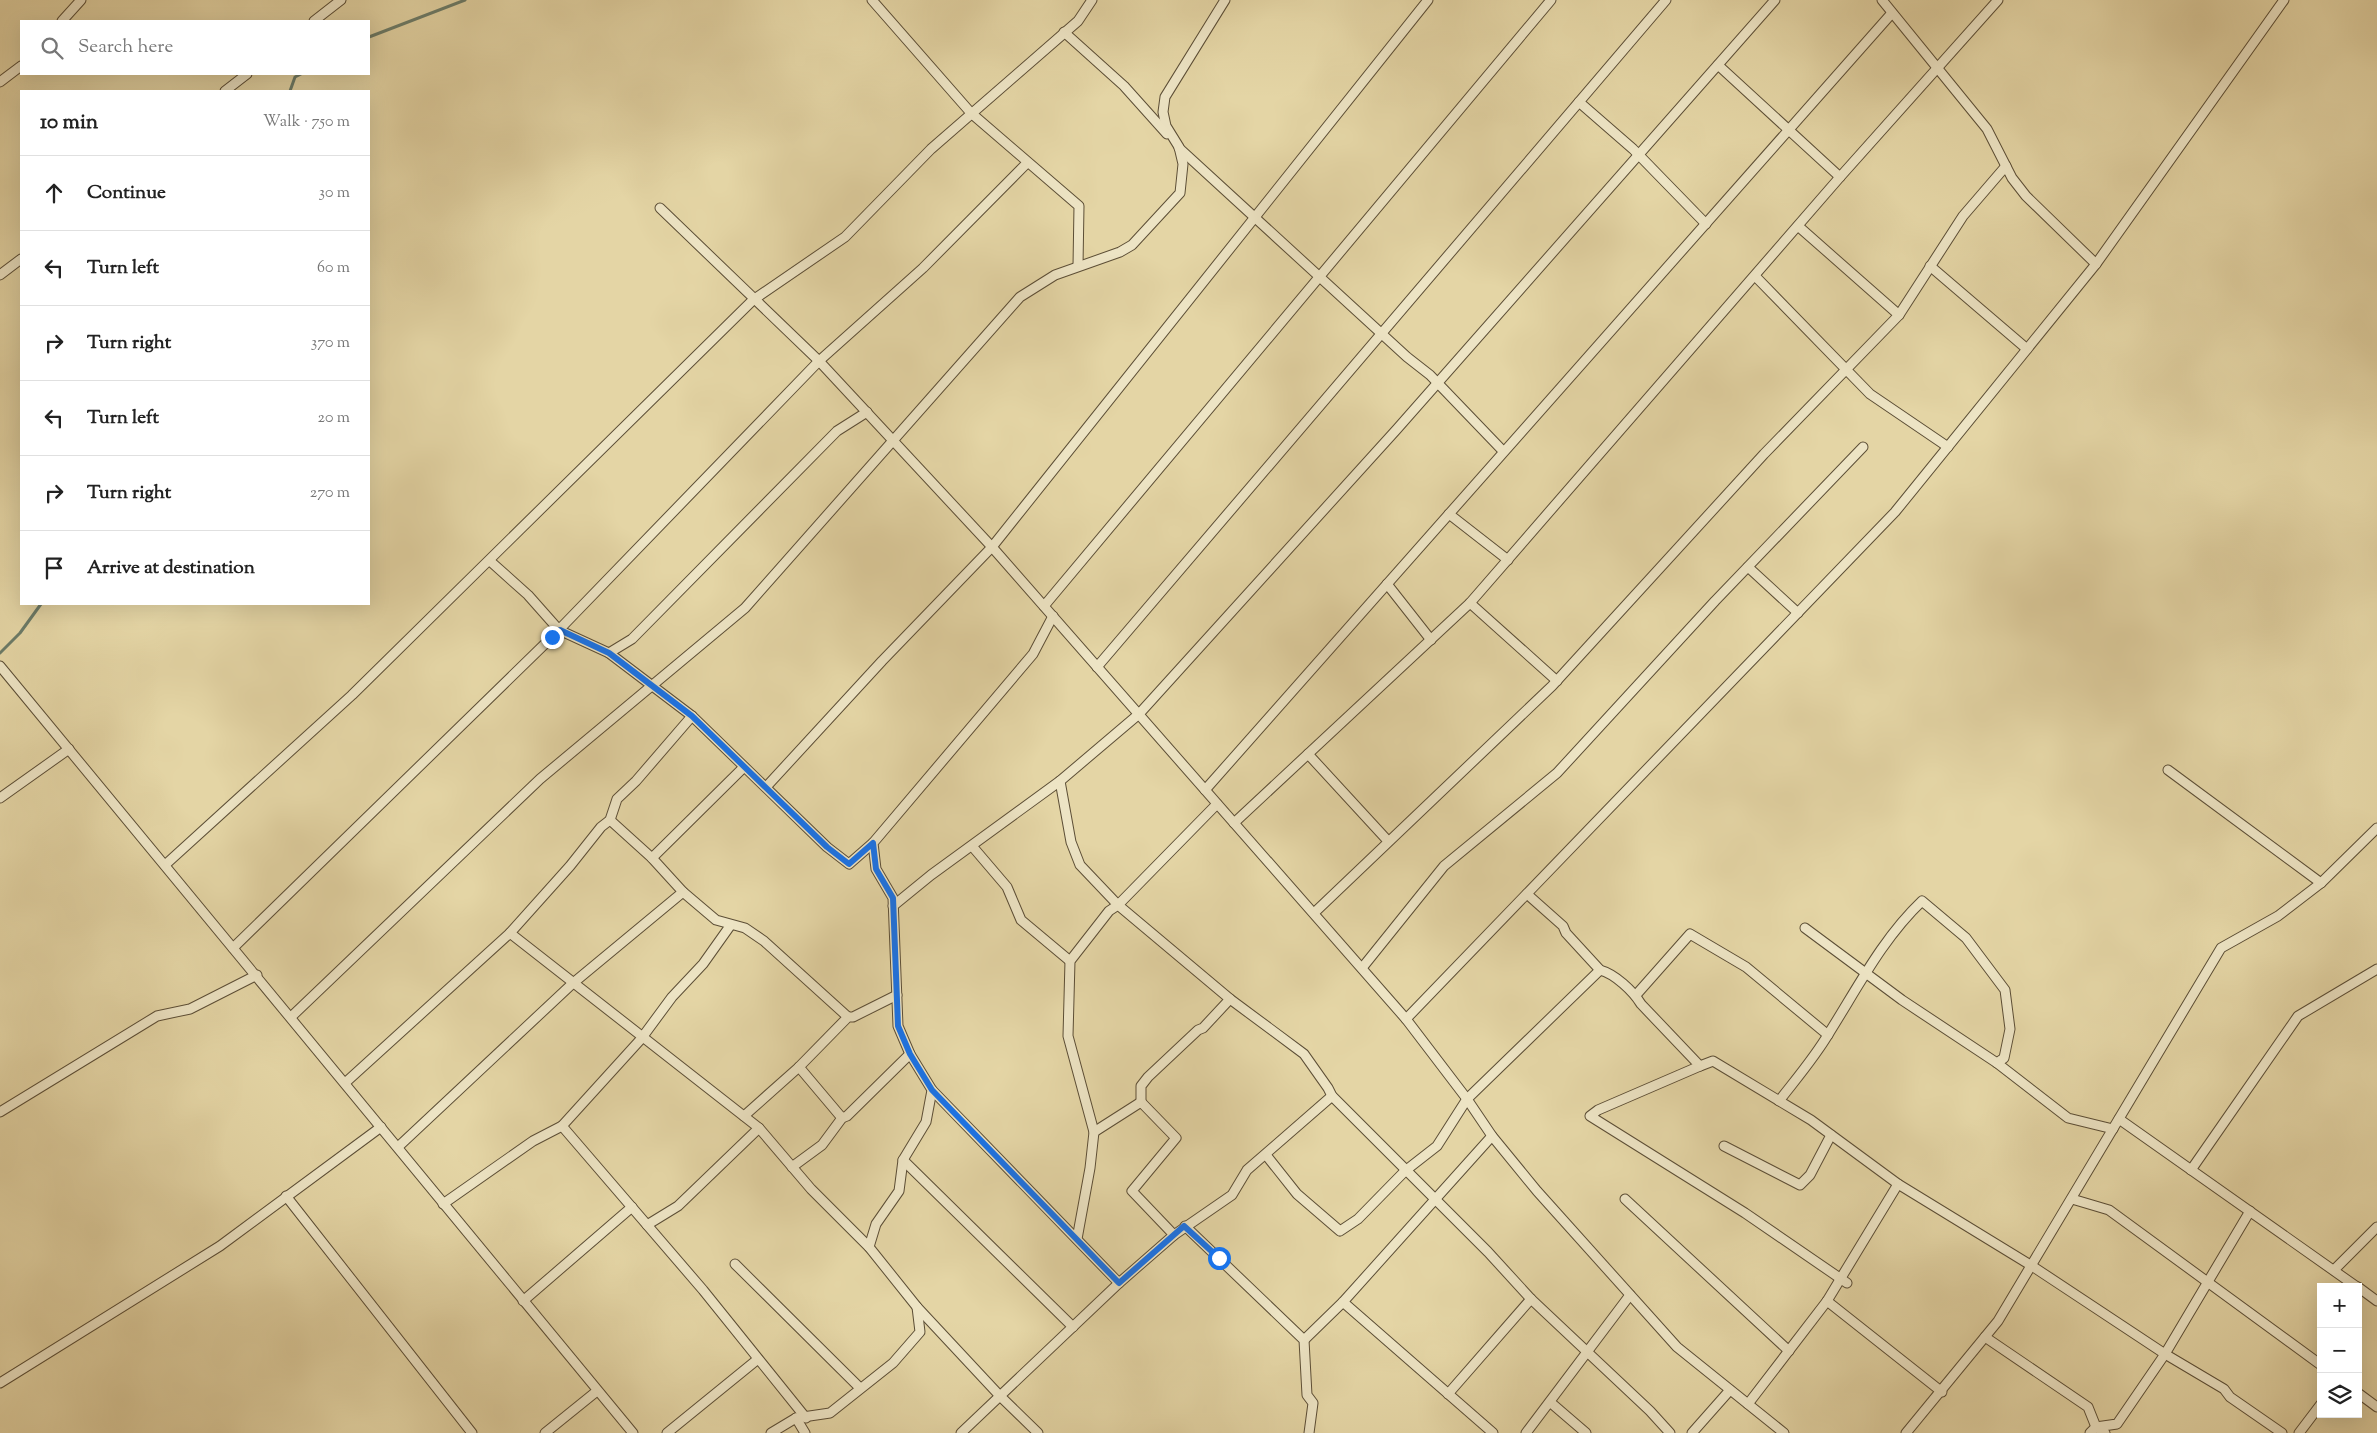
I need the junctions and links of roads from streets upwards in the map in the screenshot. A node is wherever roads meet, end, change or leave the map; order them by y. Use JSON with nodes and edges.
{"nodes":[{"id":1,"x":81,"y":0,"type":"edge"},
{"id":2,"x":341,"y":0,"type":"edge"},
{"id":3,"x":872,"y":0,"type":"edge"},
{"id":4,"x":1092,"y":0,"type":"edge"},
{"id":5,"x":1225,"y":0,"type":"edge"},
{"id":6,"x":1428,"y":0,"type":"edge"},
{"id":7,"x":1551,"y":0,"type":"edge"},
{"id":8,"x":1666,"y":0,"type":"edge"},
{"id":9,"x":1775,"y":0,"type":"edge"},
{"id":10,"x":1882,"y":0,"type":"edge"},
{"id":11,"x":1998,"y":0,"type":"edge"},
{"id":12,"x":2284,"y":0,"type":"edge"},
{"id":13,"x":1892,"y":13,"type":"junction"},
{"id":14,"x":63,"y":20,"type":"edge"},
{"id":15,"x":315,"y":20,"type":"edge"},
{"id":16,"x":1064,"y":32,"type":"junction"},
{"id":17,"x":1718,"y":65,"type":"junction"},
{"id":18,"x":20,"y":67,"type":"edge"},
{"id":19,"x":1938,"y":69,"type":"junction"},
{"id":20,"x":246,"y":75,"type":"edge"},
{"id":21,"x":0,"y":82,"type":"edge"},
{"id":22,"x":226,"y":90,"type":"edge"},
{"id":23,"x":1579,"y":102,"type":"junction"},
{"id":24,"x":971,"y":113,"type":"junction"},
{"id":25,"x":1788,"y":131,"type":"junction"},
{"id":26,"x":1179,"y":147,"type":"junction"},
{"id":27,"x":1638,"y":155,"type":"junction"},
{"id":28,"x":1026,"y":163,"type":"junction"},
{"id":29,"x":2006,"y":166,"type":"junction"},
{"id":30,"x":1840,"y":178,"type":"junction"},
{"id":31,"x":660,"y":208,"type":"dead end"},
{"id":32,"x":1255,"y":217,"type":"junction"},
{"id":33,"x":1706,"y":224,"type":"junction"},
{"id":34,"x":1798,"y":226,"type":"junction"},
{"id":35,"x":20,"y":260,"type":"edge"},
{"id":36,"x":2096,"y":264,"type":"junction"},
{"id":37,"x":1078,"y":266,"type":"junction"},
{"id":38,"x":1930,"y":266,"type":"junction"},
{"id":39,"x":0,"y":275,"type":"edge"},
{"id":40,"x":1320,"y":276,"type":"junction"},
{"id":41,"x":1755,"y":276,"type":"junction"},
{"id":42,"x":753,"y":300,"type":"junction"},
{"id":43,"x":1898,"y":315,"type":"junction"},
{"id":44,"x":1382,"y":334,"type":"junction"},
{"id":45,"x":2027,"y":349,"type":"junction"},
{"id":46,"x":819,"y":361,"type":"junction"},
{"id":47,"x":1847,"y":369,"type":"junction"},
{"id":48,"x":1438,"y":384,"type":"junction"},
{"id":49,"x":866,"y":412,"type":"junction"},
{"id":50,"x":893,"y":440,"type":"junction"},
{"id":51,"x":1863,"y":447,"type":"dead end"},
{"id":52,"x":1948,"y":447,"type":"junction"},
{"id":53,"x":1503,"y":451,"type":"junction"},
{"id":54,"x":1449,"y":514,"type":"junction"},
{"id":55,"x":992,"y":547,"type":"junction"},
{"id":56,"x":1508,"y":560,"type":"junction"},
{"id":57,"x":490,"y":561,"type":"junction"},
{"id":58,"x":1748,"y":567,"type":"junction"},
{"id":59,"x":1387,"y":584,"type":"junction"},
{"id":60,"x":1470,"y":603,"type":"junction"},
{"id":61,"x":1044,"y":606,"type":"junction"},
{"id":62,"x":1798,"y":613,"type":"junction"},
{"id":63,"x":1053,"y":616,"type":"junction"},
{"id":64,"x":560,"y":630,"type":"junction"},
{"id":65,"x":1431,"y":640,"type":"junction"},
{"id":66,"x":609,"y":653,"type":"junction"},
{"id":67,"x":0,"y":666,"type":"edge"},
{"id":68,"x":1098,"y":667,"type":"junction"},
{"id":69,"x":1557,"y":680,"type":"junction"},
{"id":70,"x":652,"y":685,"type":"junction"},
{"id":71,"x":1139,"y":714,"type":"junction"},
{"id":72,"x":692,"y":716,"type":"junction"},
{"id":73,"x":69,"y":749,"type":"junction"},
{"id":74,"x":1308,"y":754,"type":"junction"},
{"id":75,"x":744,"y":767,"type":"junction"},
{"id":76,"x":2168,"y":770,"type":"dead end"},
{"id":77,"x":1060,"y":781,"type":"junction"},
{"id":78,"x":767,"y":786,"type":"junction"},
{"id":79,"x":1205,"y":790,"type":"junction"},
{"id":80,"x":0,"y":798,"type":"edge"},
{"id":81,"x":1217,"y":804,"type":"junction"},
{"id":82,"x":610,"y":820,"type":"junction"},
{"id":83,"x":1234,"y":823,"type":"junction"},
{"id":84,"x":2377,"y":828,"type":"edge"},
{"id":85,"x":1388,"y":841,"type":"junction"},
{"id":86,"x":873,"y":843,"type":"junction"},
{"id":87,"x":972,"y":846,"type":"junction"},
{"id":88,"x":652,"y":858,"type":"junction"},
{"id":89,"x":165,"y":865,"type":"junction"},
{"id":90,"x":2320,"y":883,"type":"junction"},
{"id":91,"x":683,"y":892,"type":"junction"},
{"id":92,"x":1527,"y":894,"type":"junction"},
{"id":93,"x":1118,"y":904,"type":"junction"},
{"id":94,"x":893,"y":906,"type":"junction"},
{"id":95,"x":1314,"y":914,"type":"junction"},
{"id":96,"x":730,"y":926,"type":"junction"},
{"id":97,"x":1805,"y":928,"type":"dead end"},
{"id":98,"x":510,"y":933,"type":"junction"},
{"id":99,"x":233,"y":948,"type":"junction"},
{"id":100,"x":1070,"y":961,"type":"junction"},
{"id":101,"x":1362,"y":968,"type":"junction"},
{"id":102,"x":2377,"y":969,"type":"edge"},
{"id":103,"x":1600,"y":970,"type":"junction"},
{"id":104,"x":1866,"y":972,"type":"junction"},
{"id":105,"x":256,"y":975,"type":"junction"},
{"id":106,"x":572,"y":984,"type":"junction"},
{"id":107,"x":897,"y":994,"type":"junction"},
{"id":108,"x":1636,"y":995,"type":"junction"},
{"id":109,"x":1230,"y":999,"type":"junction"},
{"id":110,"x":291,"y":1017,"type":"junction"},
{"id":111,"x":848,"y":1018,"type":"junction"},
{"id":112,"x":1406,"y":1019,"type":"junction"},
{"id":113,"x":1828,"y":1035,"type":"junction"},
{"id":114,"x":641,"y":1036,"type":"junction"},
{"id":115,"x":910,"y":1054,"type":"junction"},
{"id":116,"x":1997,"y":1063,"type":"junction"},
{"id":117,"x":1700,"y":1066,"type":"junction"},
{"id":118,"x":799,"y":1068,"type":"junction"},
{"id":119,"x":345,"y":1083,"type":"junction"},
{"id":120,"x":932,"y":1090,"type":"junction"},
{"id":121,"x":1332,"y":1096,"type":"junction"},
{"id":122,"x":1467,"y":1099,"type":"junction"},
{"id":123,"x":1779,"y":1101,"type":"junction"},
{"id":124,"x":1141,"y":1102,"type":"junction"},
{"id":125,"x":0,"y":1112,"type":"edge"},
{"id":126,"x":744,"y":1116,"type":"junction"},
{"id":127,"x":842,"y":1118,"type":"junction"},
{"id":128,"x":2119,"y":1119,"type":"junction"},
{"id":129,"x":562,"y":1126,"type":"junction"},
{"id":130,"x":381,"y":1127,"type":"junction"},
{"id":131,"x":759,"y":1128,"type":"junction"},
{"id":132,"x":2113,"y":1129,"type":"junction"},
{"id":133,"x":1094,"y":1132,"type":"junction"},
{"id":134,"x":1831,"y":1135,"type":"junction"},
{"id":135,"x":1492,"y":1136,"type":"junction"},
{"id":136,"x":1724,"y":1146,"type":"dead end"},
{"id":137,"x":398,"y":1147,"type":"junction"},
{"id":138,"x":1266,"y":1155,"type":"junction"},
{"id":139,"x":903,"y":1160,"type":"junction"},
{"id":140,"x":792,"y":1167,"type":"junction"},
{"id":141,"x":2191,"y":1170,"type":"junction"},
{"id":142,"x":1405,"y":1171,"type":"junction"},
{"id":143,"x":1898,"y":1184,"type":"junction"},
{"id":144,"x":286,"y":1196,"type":"junction"},
{"id":145,"x":1625,"y":1199,"type":"dead end"},
{"id":146,"x":2072,"y":1199,"type":"junction"},
{"id":147,"x":1435,"y":1200,"type":"junction"},
{"id":148,"x":443,"y":1204,"type":"junction"},
{"id":149,"x":632,"y":1207,"type":"junction"},
{"id":150,"x":2250,"y":1211,"type":"junction"},
{"id":151,"x":647,"y":1225,"type":"junction"},
{"id":152,"x":1184,"y":1226,"type":"junction"},
{"id":153,"x":2377,"y":1227,"type":"edge"},
{"id":154,"x":1174,"y":1235,"type":"junction"},
{"id":155,"x":1077,"y":1239,"type":"junction"},
{"id":156,"x":868,"y":1247,"type":"junction"},
{"id":157,"x":735,"y":1264,"type":"dead end"},
{"id":158,"x":2032,"y":1266,"type":"junction"},
{"id":159,"x":2334,"y":1270,"type":"junction"},
{"id":160,"x":1844,"y":1281,"type":"junction"},
{"id":161,"x":2209,"y":1282,"type":"junction"},
{"id":162,"x":1119,"y":1283,"type":"junction"},
{"id":163,"x":2352,"y":1283,"type":"edge"},
{"id":164,"x":2362,"y":1290,"type":"edge"},
{"id":165,"x":1630,"y":1295,"type":"junction"},
{"id":166,"x":1531,"y":1299,"type":"junction"},
{"id":167,"x":2377,"y":1300,"type":"edge"},
{"id":168,"x":523,"y":1301,"type":"junction"},
{"id":169,"x":1827,"y":1301,"type":"junction"},
{"id":170,"x":1343,"y":1302,"type":"junction"},
{"id":171,"x":917,"y":1307,"type":"junction"},
{"id":172,"x":1073,"y":1327,"type":"junction"},
{"id":173,"x":1985,"y":1337,"type":"junction"},
{"id":174,"x":1304,"y":1340,"type":"junction"},
{"id":175,"x":1789,"y":1351,"type":"junction"},
{"id":176,"x":1588,"y":1352,"type":"junction"},
{"id":177,"x":2165,"y":1354,"type":"junction"},
{"id":178,"x":758,"y":1359,"type":"junction"},
{"id":179,"x":2317,"y":1362,"type":"edge"},
{"id":180,"x":0,"y":1383,"type":"edge"},
{"id":181,"x":860,"y":1388,"type":"junction"},
{"id":182,"x":1730,"y":1390,"type":"junction"},
{"id":183,"x":596,"y":1391,"type":"junction"},
{"id":184,"x":1942,"y":1392,"type":"junction"},
{"id":185,"x":1448,"y":1394,"type":"junction"},
{"id":186,"x":1000,"y":1396,"type":"junction"},
{"id":187,"x":2362,"y":1396,"type":"edge"},
{"id":188,"x":1550,"y":1402,"type":"junction"},
{"id":189,"x":1748,"y":1404,"type":"junction"},
{"id":190,"x":2377,"y":1407,"type":"edge"},
{"id":191,"x":2317,"y":1409,"type":"edge"},
{"id":192,"x":801,"y":1418,"type":"junction"},
{"id":193,"x":2093,"y":1430,"type":"edge"},
{"id":194,"x":472,"y":1433,"type":"edge"},
{"id":195,"x":545,"y":1433,"type":"edge"},
{"id":196,"x":633,"y":1433,"type":"edge"},
{"id":197,"x":667,"y":1433,"type":"edge"},
{"id":198,"x":771,"y":1433,"type":"edge"},
{"id":199,"x":805,"y":1433,"type":"edge"},
{"id":200,"x":961,"y":1433,"type":"edge"},
{"id":201,"x":1038,"y":1433,"type":"edge"},
{"id":202,"x":1310,"y":1433,"type":"edge"},
{"id":203,"x":1493,"y":1433,"type":"edge"},
{"id":204,"x":1526,"y":1433,"type":"edge"},
{"id":205,"x":1586,"y":1433,"type":"edge"},
{"id":206,"x":1670,"y":1433,"type":"edge"},
{"id":207,"x":1692,"y":1433,"type":"edge"},
{"id":208,"x":1784,"y":1433,"type":"edge"},
{"id":209,"x":1906,"y":1433,"type":"edge"},
{"id":210,"x":2105,"y":1433,"type":"edge"},
{"id":211,"x":2282,"y":1433,"type":"edge"},
{"id":212,"x":2299,"y":1433,"type":"edge"}],
"edges":[{"from":1,"to":14,"type":"street"},
{"from":2,"to":15,"type":"street"},
{"from":3,"to":24,"type":"street"},
{"from":4,"to":16,"type":"street"},
{"from":5,"to":26,"type":"street"},
{"from":6,"to":32,"type":"street"},
{"from":7,"to":40,"type":"street"},
{"from":8,"to":23,"type":"street"},
{"from":9,"to":17,"type":"street"},
{"from":10,"to":13,"type":"street"},
{"from":11,"to":19,"type":"street"},
{"from":12,"to":36,"type":"street"},
{"from":13,"to":19,"type":"street"},
{"from":13,"to":25,"type":"street"},
{"from":16,"to":24,"type":"street"},
{"from":16,"to":26,"type":"street"},
{"from":17,"to":25,"type":"street"},
{"from":17,"to":27,"type":"street"},
{"from":18,"to":21,"type":"street"},
{"from":19,"to":29,"type":"street"},
{"from":19,"to":30,"type":"street"},
{"from":20,"to":22,"type":"street"},
{"from":23,"to":27,"type":"street"},
{"from":23,"to":44,"type":"street"},
{"from":24,"to":28,"type":"street"},
{"from":24,"to":42,"type":"street"},
{"from":25,"to":30,"type":"street"},
{"from":25,"to":33,"type":"street"},
{"from":26,"to":32,"type":"street"},
{"from":26,"to":37,"type":"street"},
{"from":27,"to":33,"type":"street"},
{"from":27,"to":48,"type":"street"},
{"from":28,"to":37,"type":"street"},
{"from":28,"to":46,"type":"street"},
{"from":29,"to":36,"type":"street"},
{"from":29,"to":38,"type":"street"},
{"from":30,"to":34,"type":"street"},
{"from":31,"to":42,"type":"street"},
{"from":32,"to":40,"type":"street"},
{"from":32,"to":55,"type":"street"},
{"from":33,"to":53,"type":"street"},
{"from":34,"to":41,"type":"street"},
{"from":34,"to":43,"type":"street"},
{"from":35,"to":39,"type":"street"},
{"from":36,"to":45,"type":"street"},
{"from":37,"to":50,"type":"street"},
{"from":38,"to":43,"type":"street"},
{"from":38,"to":45,"type":"street"},
{"from":40,"to":44,"type":"street"},
{"from":40,"to":61,"type":"street"},
{"from":41,"to":47,"type":"street"},
{"from":41,"to":56,"type":"street"},
{"from":42,"to":46,"type":"street"},
{"from":42,"to":57,"type":"street"},
{"from":43,"to":47,"type":"street"},
{"from":44,"to":48,"type":"street"},
{"from":44,"to":68,"type":"street"},
{"from":45,"to":52,"type":"street"},
{"from":46,"to":49,"type":"street"},
{"from":46,"to":64,"type":"street"},
{"from":47,"to":52,"type":"street"},
{"from":47,"to":69,"type":"street"},
{"from":48,"to":53,"type":"street"},
{"from":48,"to":71,"type":"street"},
{"from":49,"to":50,"type":"street"},
{"from":49,"to":66,"type":"street"},
{"from":50,"to":55,"type":"street"},
{"from":50,"to":70,"type":"street"},
{"from":51,"to":58,"type":"street"},
{"from":52,"to":62,"type":"street"},
{"from":53,"to":54,"type":"street"},
{"from":54,"to":56,"type":"street"},
{"from":54,"to":59,"type":"street"},
{"from":55,"to":61,"type":"street"},
{"from":55,"to":78,"type":"street"},
{"from":56,"to":60,"type":"street"},
{"from":57,"to":64,"type":"street"},
{"from":57,"to":89,"type":"street"},
{"from":58,"to":62,"type":"street"},
{"from":58,"to":101,"type":"street"},
{"from":59,"to":65,"type":"street"},
{"from":59,"to":79,"type":"street"},
{"from":60,"to":65,"type":"street"},
{"from":60,"to":69,"type":"street"},
{"from":61,"to":63,"type":"street"},
{"from":62,"to":92,"type":"street"},
{"from":63,"to":68,"type":"street"},
{"from":63,"to":86,"type":"street"},
{"from":64,"to":66,"type":"street"},
{"from":64,"to":99,"type":"street"},
{"from":65,"to":74,"type":"street"},
{"from":66,"to":70,"type":"street"},
{"from":67,"to":73,"type":"street"},
{"from":68,"to":71,"type":"street"},
{"from":69,"to":85,"type":"street"},
{"from":70,"to":72,"type":"street"},
{"from":70,"to":110,"type":"street"},
{"from":71,"to":77,"type":"street"},
{"from":71,"to":79,"type":"street"},
{"from":72,"to":75,"type":"street"},
{"from":72,"to":82,"type":"street"},
{"from":73,"to":80,"type":"street"},
{"from":73,"to":89,"type":"street"},
{"from":74,"to":83,"type":"street"},
{"from":74,"to":85,"type":"street"},
{"from":75,"to":78,"type":"street"},
{"from":75,"to":88,"type":"street"},
{"from":76,"to":90,"type":"street"},
{"from":77,"to":87,"type":"street"},
{"from":77,"to":93,"type":"street"},
{"from":78,"to":86,"type":"street"},
{"from":79,"to":81,"type":"street"},
{"from":81,"to":83,"type":"street"},
{"from":81,"to":93,"type":"street"},
{"from":82,"to":88,"type":"street"},
{"from":82,"to":98,"type":"street"},
{"from":83,"to":95,"type":"street"},
{"from":84,"to":90,"type":"street"},
{"from":85,"to":95,"type":"street"},
{"from":86,"to":94,"type":"street"},
{"from":87,"to":94,"type":"street"},
{"from":87,"to":100,"type":"street"},
{"from":88,"to":91,"type":"street"},
{"from":89,"to":99,"type":"street"},
{"from":90,"to":128,"type":"street"},
{"from":91,"to":96,"type":"street"},
{"from":91,"to":106,"type":"street"},
{"from":92,"to":103,"type":"street"},
{"from":92,"to":112,"type":"street"},
{"from":93,"to":100,"type":"street"},
{"from":93,"to":109,"type":"street"},
{"from":94,"to":107,"type":"street"},
{"from":95,"to":101,"type":"street"},
{"from":96,"to":111,"type":"street"},
{"from":96,"to":114,"type":"street"},
{"from":97,"to":104,"type":"street"},
{"from":98,"to":106,"type":"street"},
{"from":98,"to":119,"type":"street"},
{"from":99,"to":105,"type":"street"},
{"from":100,"to":133,"type":"street"},
{"from":101,"to":112,"type":"street"},
{"from":102,"to":141,"type":"street"},
{"from":103,"to":108,"type":"street"},
{"from":103,"to":122,"type":"street"},
{"from":104,"to":113,"type":"street"},
{"from":104,"to":116,"type":"street"},
{"from":104,"to":116,"type":"street"},
{"from":105,"to":110,"type":"street"},
{"from":105,"to":125,"type":"street"},
{"from":106,"to":114,"type":"street"},
{"from":106,"to":137,"type":"street"},
{"from":107,"to":111,"type":"street"},
{"from":107,"to":115,"type":"street"},
{"from":108,"to":113,"type":"street"},
{"from":108,"to":117,"type":"street"},
{"from":109,"to":121,"type":"street"},
{"from":109,"to":124,"type":"street"},
{"from":110,"to":119,"type":"street"},
{"from":111,"to":118,"type":"street"},
{"from":112,"to":122,"type":"street"},
{"from":113,"to":123,"type":"street"},
{"from":114,"to":126,"type":"street"},
{"from":114,"to":129,"type":"street"},
{"from":115,"to":120,"type":"street"},
{"from":115,"to":127,"type":"street"},
{"from":116,"to":132,"type":"street"},
{"from":117,"to":123,"type":"street"},
{"from":117,"to":160,"type":"street"},
{"from":118,"to":126,"type":"street"},
{"from":118,"to":127,"type":"street"},
{"from":119,"to":130,"type":"street"},
{"from":120,"to":139,"type":"street"},
{"from":120,"to":155,"type":"street"},
{"from":121,"to":138,"type":"street"},
{"from":121,"to":142,"type":"street"},
{"from":122,"to":135,"type":"street"},
{"from":122,"to":142,"type":"street"},
{"from":123,"to":134,"type":"street"},
{"from":124,"to":133,"type":"street"},
{"from":124,"to":154,"type":"street"},
{"from":126,"to":131,"type":"street"},
{"from":127,"to":140,"type":"street"},
{"from":128,"to":132,"type":"street"},
{"from":128,"to":141,"type":"street"},
{"from":129,"to":148,"type":"street"},
{"from":129,"to":149,"type":"street"},
{"from":130,"to":137,"type":"street"},
{"from":130,"to":144,"type":"street"},
{"from":131,"to":140,"type":"street"},
{"from":131,"to":151,"type":"street"},
{"from":132,"to":146,"type":"street"},
{"from":133,"to":155,"type":"street"},
{"from":134,"to":136,"type":"street"},
{"from":134,"to":143,"type":"street"},
{"from":135,"to":147,"type":"street"},
{"from":135,"to":165,"type":"street"},
{"from":137,"to":148,"type":"street"},
{"from":138,"to":142,"type":"street"},
{"from":138,"to":152,"type":"street"},
{"from":139,"to":156,"type":"street"},
{"from":139,"to":172,"type":"street"},
{"from":140,"to":156,"type":"street"},
{"from":141,"to":150,"type":"street"},
{"from":142,"to":147,"type":"street"},
{"from":143,"to":158,"type":"street"},
{"from":143,"to":160,"type":"street"},
{"from":144,"to":180,"type":"street"},
{"from":144,"to":194,"type":"street"},
{"from":145,"to":175,"type":"street"},
{"from":146,"to":158,"type":"street"},
{"from":146,"to":161,"type":"street"},
{"from":147,"to":166,"type":"street"},
{"from":147,"to":170,"type":"street"},
{"from":148,"to":168,"type":"street"},
{"from":149,"to":151,"type":"street"},
{"from":149,"to":168,"type":"street"},
{"from":150,"to":159,"type":"street"},
{"from":150,"to":161,"type":"street"},
{"from":151,"to":178,"type":"street"},
{"from":152,"to":154,"type":"street"},
{"from":152,"to":174,"type":"street"},
{"from":153,"to":159,"type":"street"},
{"from":154,"to":162,"type":"street"},
{"from":155,"to":162,"type":"street"},
{"from":156,"to":171,"type":"street"},
{"from":157,"to":181,"type":"street"},
{"from":158,"to":173,"type":"street"},
{"from":158,"to":177,"type":"street"},
{"from":159,"to":163,"type":"street"},
{"from":160,"to":169,"type":"street"},
{"from":161,"to":177,"type":"street"},
{"from":161,"to":179,"type":"street"},
{"from":162,"to":172,"type":"street"},
{"from":164,"to":167,"type":"street"},
{"from":165,"to":176,"type":"street"},
{"from":165,"to":182,"type":"street"},
{"from":166,"to":176,"type":"street"},
{"from":166,"to":185,"type":"street"},
{"from":168,"to":183,"type":"street"},
{"from":169,"to":175,"type":"street"},
{"from":169,"to":184,"type":"street"},
{"from":170,"to":174,"type":"street"},
{"from":170,"to":185,"type":"street"},
{"from":171,"to":181,"type":"street"},
{"from":171,"to":186,"type":"street"},
{"from":172,"to":186,"type":"street"},
{"from":173,"to":184,"type":"street"},
{"from":173,"to":193,"type":"street"},
{"from":174,"to":202,"type":"street"},
{"from":175,"to":189,"type":"street"},
{"from":176,"to":188,"type":"street"},
{"from":176,"to":206,"type":"street"},
{"from":177,"to":193,"type":"street"},
{"from":177,"to":211,"type":"street"},
{"from":178,"to":192,"type":"street"},
{"from":178,"to":197,"type":"street"},
{"from":181,"to":192,"type":"street"},
{"from":182,"to":189,"type":"street"},
{"from":182,"to":207,"type":"street"},
{"from":183,"to":195,"type":"street"},
{"from":183,"to":196,"type":"street"},
{"from":184,"to":209,"type":"street"},
{"from":185,"to":203,"type":"street"},
{"from":186,"to":200,"type":"street"},
{"from":186,"to":201,"type":"street"},
{"from":187,"to":190,"type":"street"},
{"from":188,"to":204,"type":"street"},
{"from":188,"to":205,"type":"street"},
{"from":189,"to":208,"type":"street"},
{"from":191,"to":212,"type":"street"},
{"from":192,"to":198,"type":"street"},
{"from":192,"to":199,"type":"street"},
{"from":193,"to":210,"type":"street"}]}
